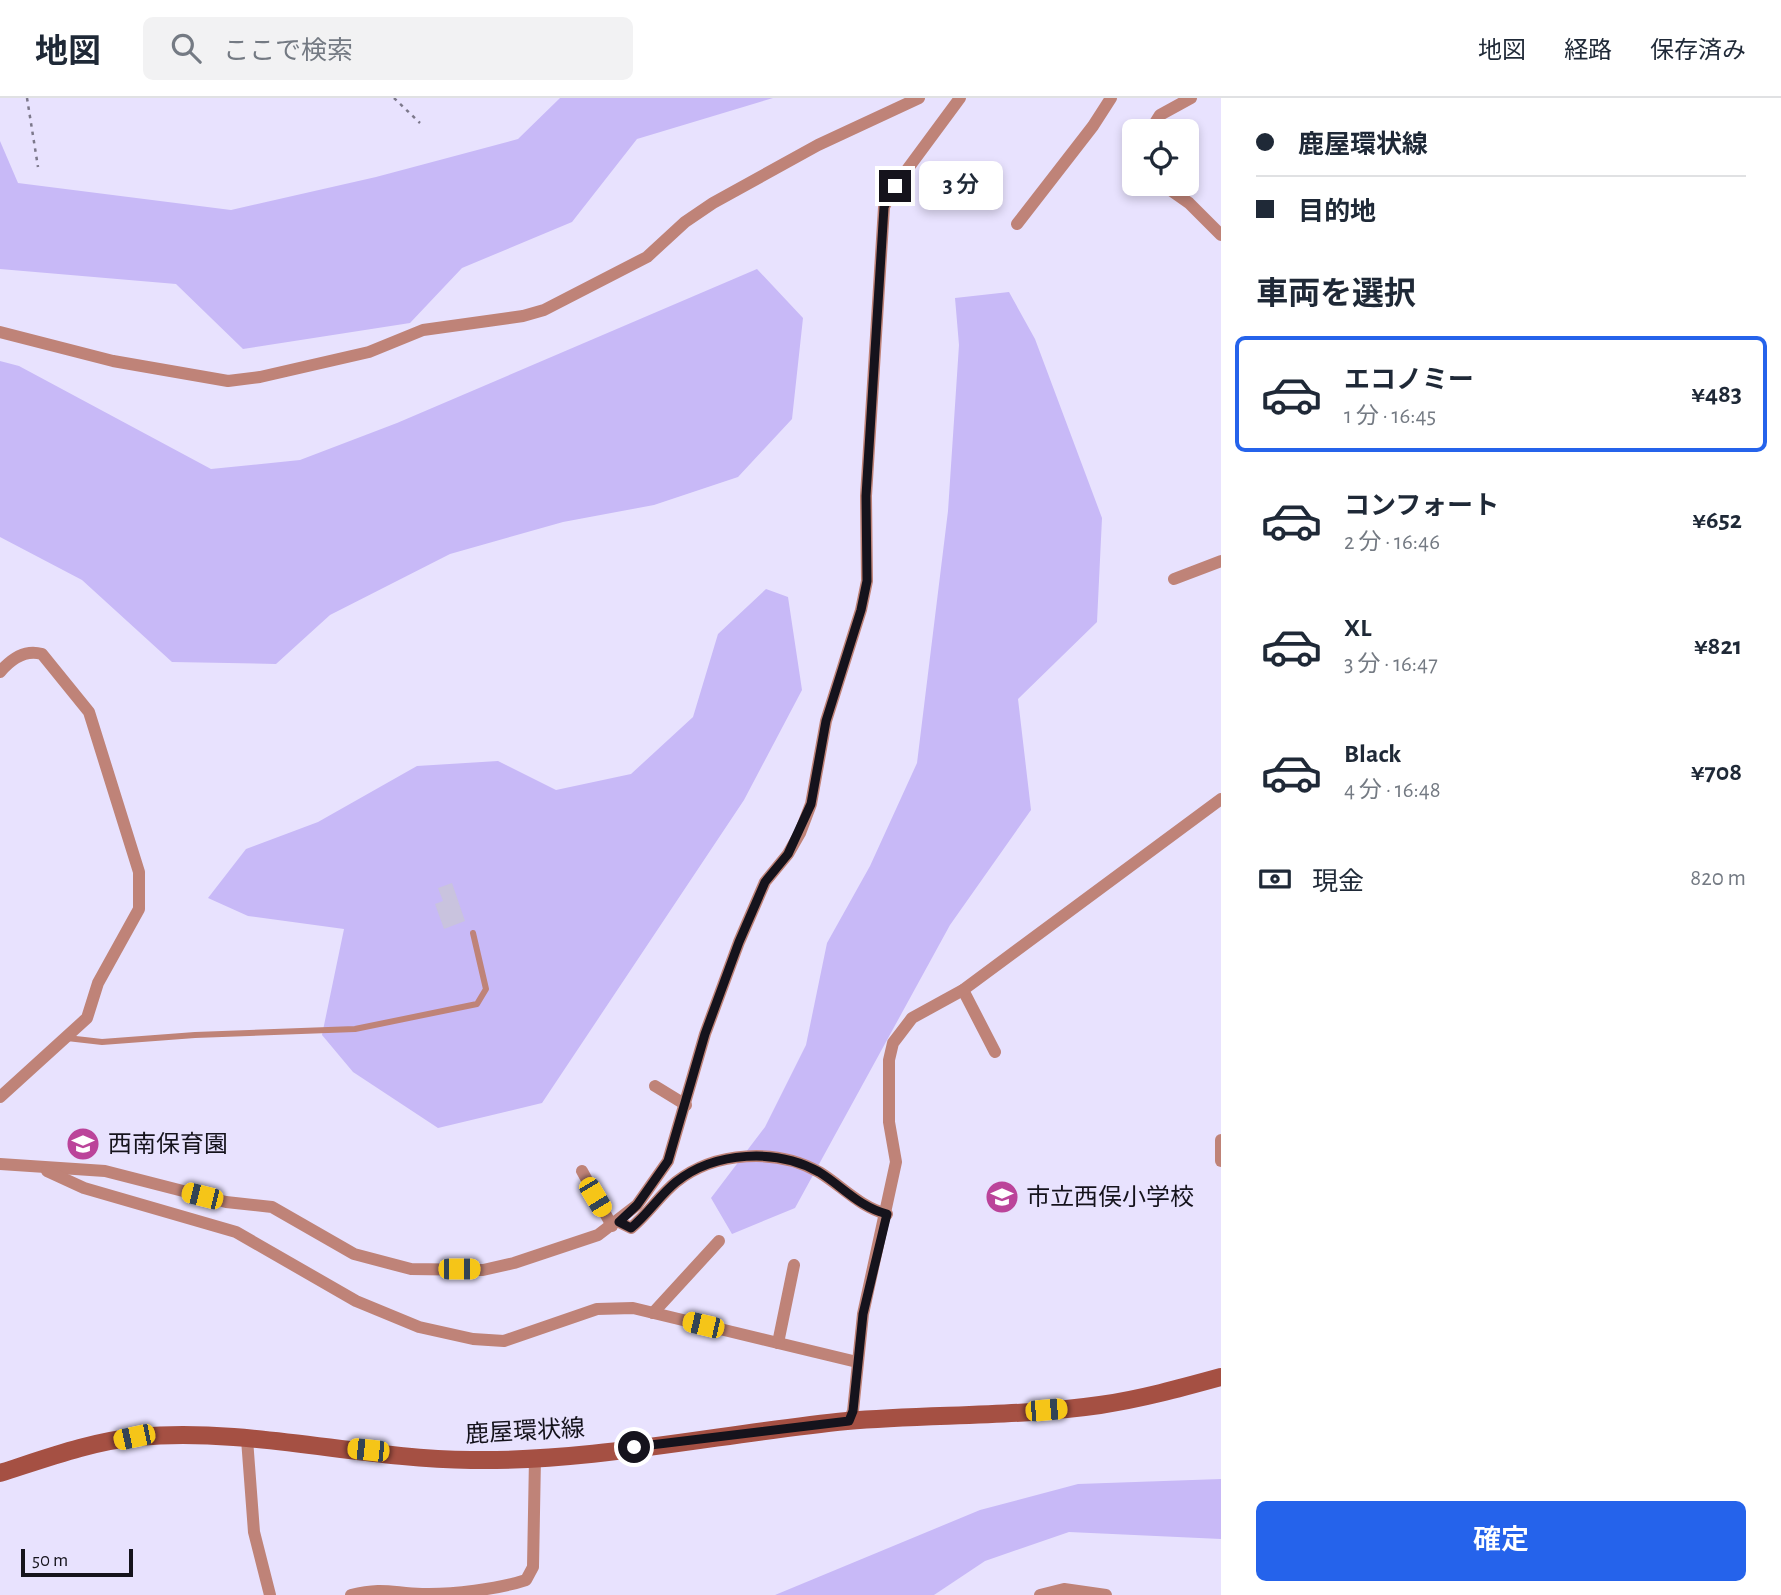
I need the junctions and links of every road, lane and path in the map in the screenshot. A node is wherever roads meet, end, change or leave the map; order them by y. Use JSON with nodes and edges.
{"nodes":[{"id":1,"x":27,"y":98,"type":"edge"},
{"id":2,"x":394,"y":98,"type":"edge"},
{"id":3,"x":919,"y":98,"type":"edge"},
{"id":4,"x":960,"y":98,"type":"edge"},
{"id":5,"x":1111,"y":98,"type":"edge"},
{"id":6,"x":1191,"y":98,"type":"edge"},
{"id":7,"x":1157,"y":119,"type":"edge"},
{"id":8,"x":420,"y":123,"type":"dead end"},
{"id":9,"x":38,"y":167,"type":"dead end"},
{"id":10,"x":1179,"y":196,"type":"edge"},
{"id":11,"x":1017,"y":224,"type":"dead end"},
{"id":12,"x":1221,"y":235,"type":"edge"},
{"id":13,"x":0,"y":332,"type":"edge"},
{"id":14,"x":1221,"y":561,"type":"edge"},
{"id":15,"x":1174,"y":579,"type":"dead end"},
{"id":16,"x":0,"y":672,"type":"edge"},
{"id":17,"x":1221,"y":799,"type":"edge"},
{"id":18,"x":473,"y":933,"type":"dead end"},
{"id":19,"x":963,"y":990,"type":"junction"},
{"id":20,"x":67,"y":1038,"type":"junction"},
{"id":21,"x":995,"y":1052,"type":"dead end"},
{"id":22,"x":655,"y":1086,"type":"dead end"},
{"id":23,"x":0,"y":1097,"type":"edge"},
{"id":24,"x":686,"y":1105,"type":"junction"},
{"id":25,"x":1221,"y":1140,"type":"edge"},
{"id":26,"x":1221,"y":1161,"type":"edge"},
{"id":27,"x":0,"y":1164,"type":"edge"},
{"id":28,"x":37,"y":1167,"type":"junction"},
{"id":29,"x":582,"y":1171,"type":"dead end"},
{"id":30,"x":887,"y":1214,"type":"junction"},
{"id":31,"x":615,"y":1224,"type":"junction"},
{"id":32,"x":719,"y":1241,"type":"dead end"},
{"id":33,"x":794,"y":1265,"type":"dead end"},
{"id":34,"x":653,"y":1313,"type":"junction"},
{"id":35,"x":778,"y":1343,"type":"junction"},
{"id":36,"x":857,"y":1362,"type":"junction"},
{"id":37,"x":1221,"y":1377,"type":"edge"},
{"id":38,"x":849,"y":1421,"type":"junction"},
{"id":39,"x":247,"y":1439,"type":"junction"},
{"id":40,"x":535,"y":1458,"type":"junction"},
{"id":41,"x":0,"y":1474,"type":"edge"},
{"id":42,"x":270,"y":1595,"type":"edge"},
{"id":43,"x":351,"y":1595,"type":"edge"},
{"id":44,"x":1040,"y":1595,"type":"edge"},
{"id":45,"x":1106,"y":1595,"type":"edge"}],
"edges":[{"from":1,"to":9,"type":"path"},
{"from":2,"to":8,"type":"path"},
{"from":3,"to":13,"type":"street"},
{"from":4,"to":24,"type":"street"},
{"from":5,"to":11,"type":"street"},
{"from":6,"to":7,"type":"street"},
{"from":10,"to":12,"type":"street"},
{"from":14,"to":15,"type":"street"},
{"from":16,"to":20,"type":"street"},
{"from":17,"to":19,"type":"street"},
{"from":18,"to":20,"type":"lane"},
{"from":19,"to":21,"type":"street"},
{"from":19,"to":30,"type":"street"},
{"from":20,"to":23,"type":"street"},
{"from":22,"to":24,"type":"street"},
{"from":24,"to":31,"type":"street"},
{"from":25,"to":26,"type":"street"},
{"from":27,"to":28,"type":"street"},
{"from":28,"to":31,"type":"street"},
{"from":28,"to":34,"type":"street"},
{"from":29,"to":31,"type":"street"},
{"from":30,"to":31,"type":"street"},
{"from":30,"to":36,"type":"street"},
{"from":32,"to":34,"type":"street"},
{"from":33,"to":35,"type":"street"},
{"from":34,"to":35,"type":"street"},
{"from":35,"to":36,"type":"street"},
{"from":36,"to":38,"type":"street"},
{"from":37,"to":38,"type":"main road","name":"鹿屋環状線"},
{"from":38,"to":40,"type":"main road","name":"鹿屋環状線"},
{"from":39,"to":40,"type":"main road","name":"鹿屋環状線"},
{"from":39,"to":41,"type":"main road","name":"鹿屋環状線"},
{"from":39,"to":42,"type":"street"},
{"from":40,"to":43,"type":"street"},
{"from":44,"to":45,"type":"street"}]}
